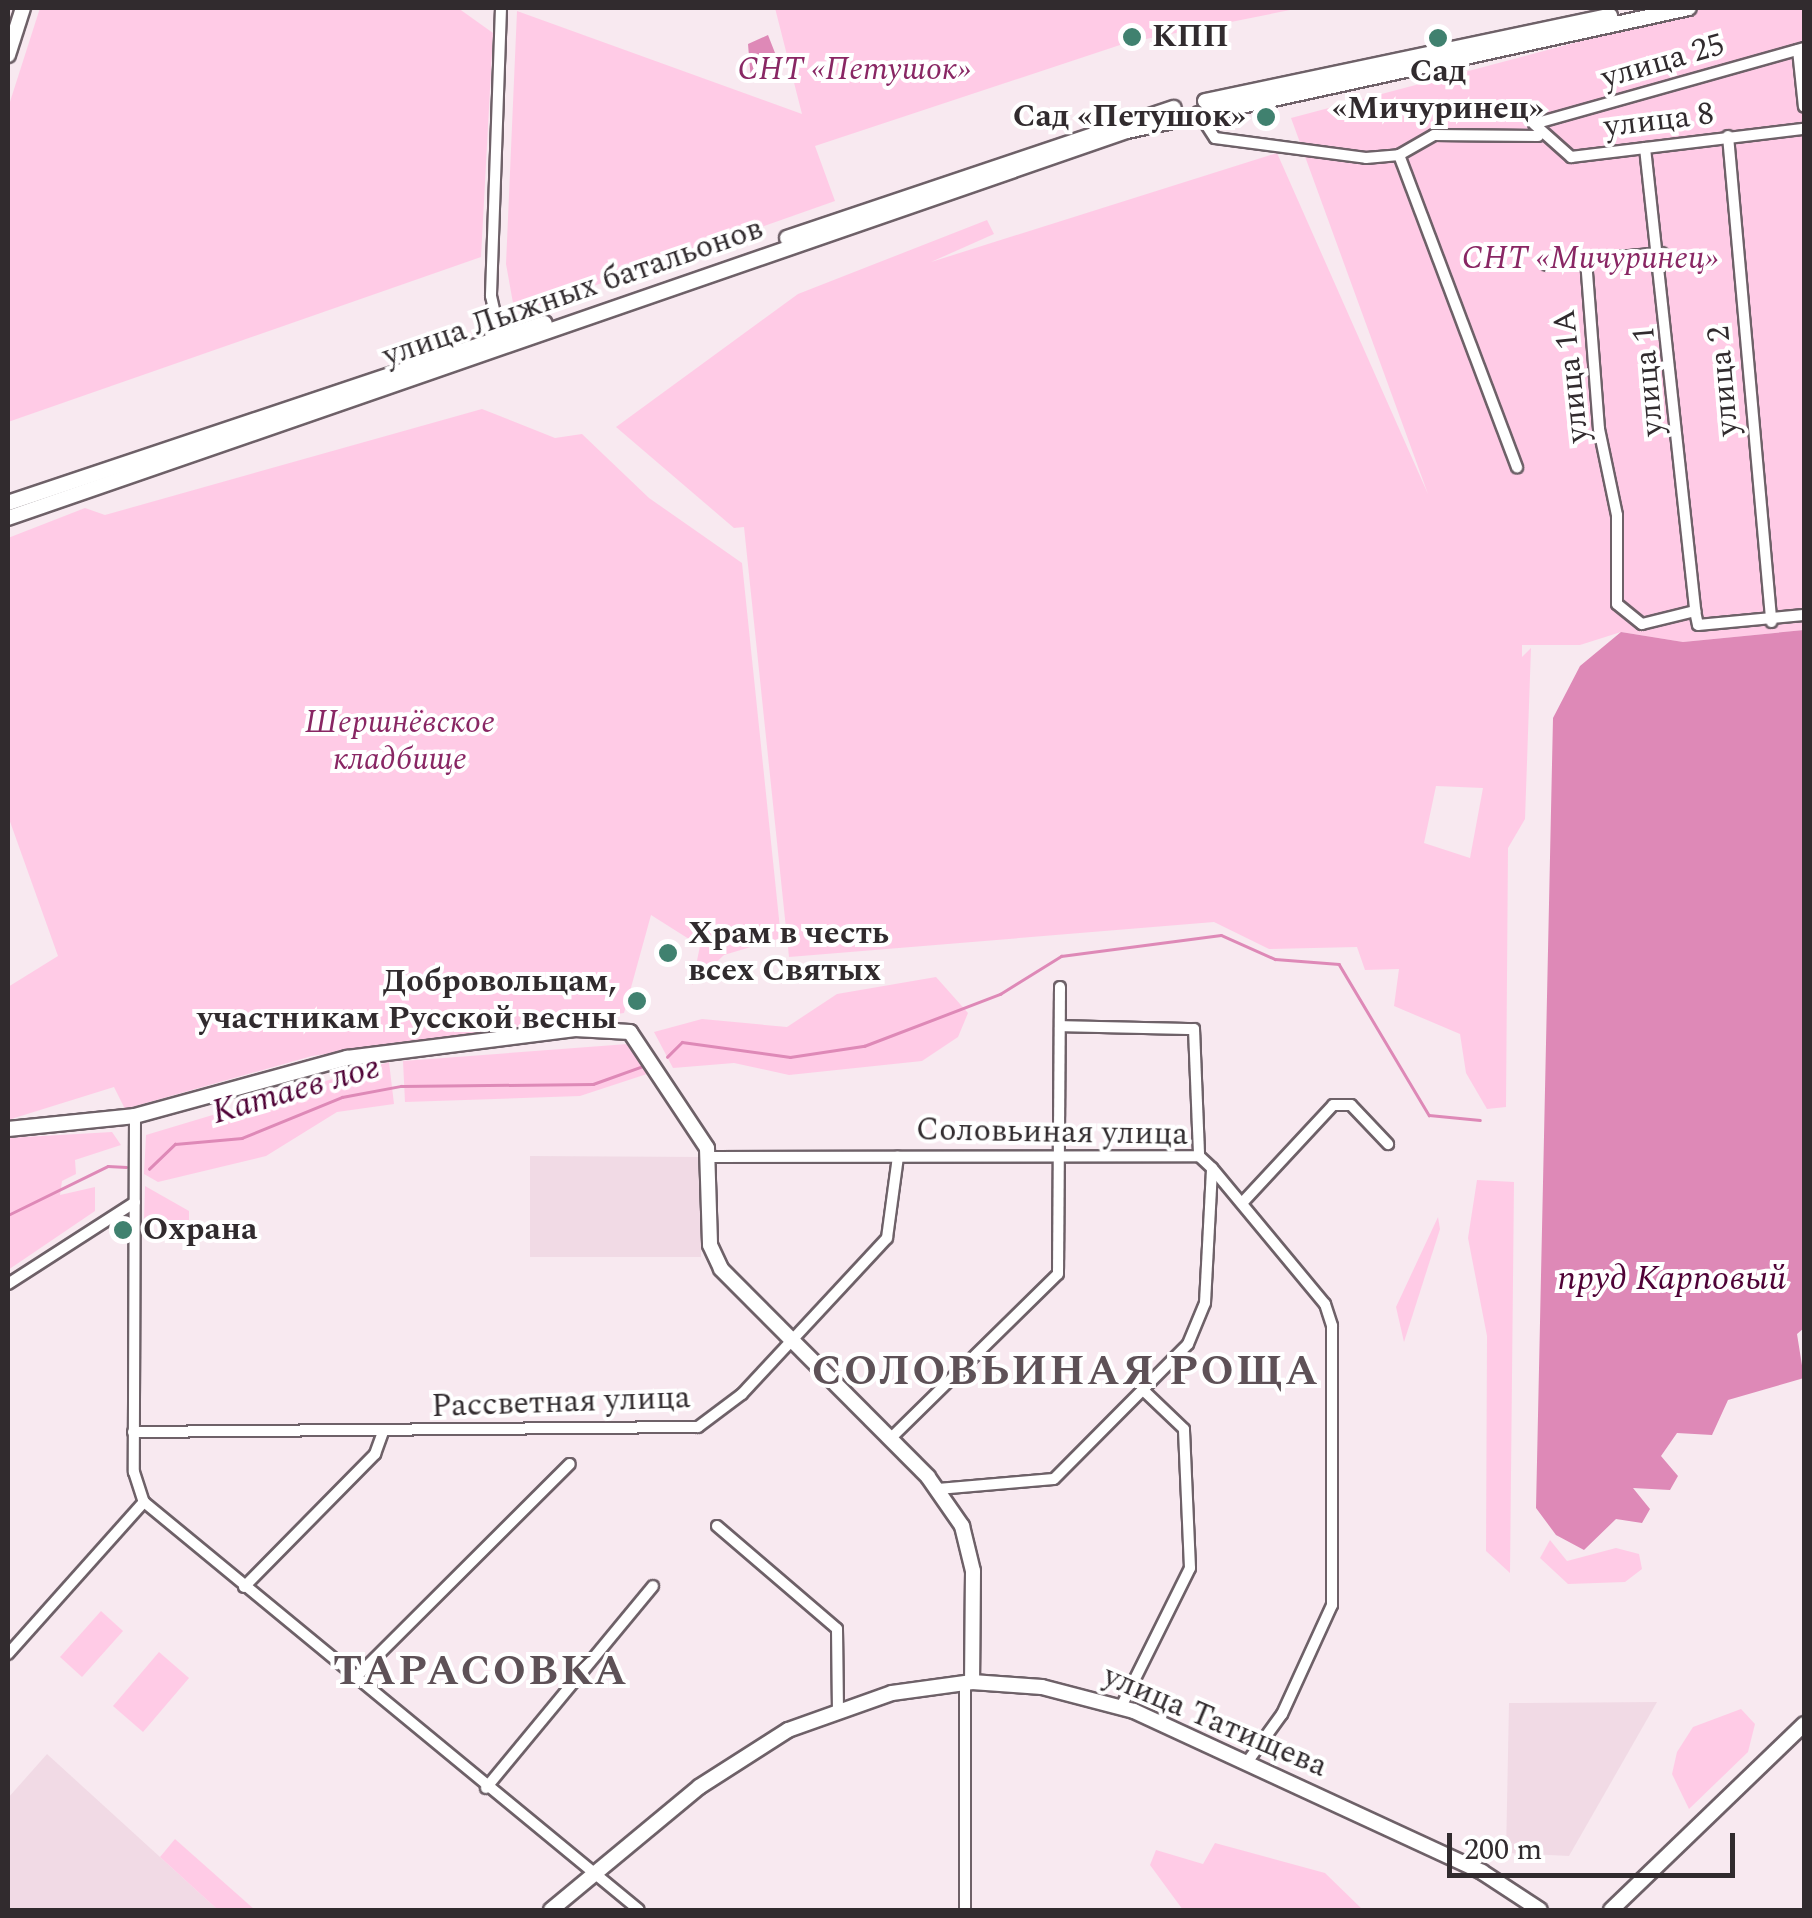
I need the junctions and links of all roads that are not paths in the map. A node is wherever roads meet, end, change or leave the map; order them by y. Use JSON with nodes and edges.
{"nodes":[{"id":1,"x":23,"y":8,"type":"edge"},
{"id":2,"x":501,"y":8,"type":"edge"},
{"id":3,"x":1650,"y":8,"type":"edge"},
{"id":4,"x":1689,"y":8,"type":"edge"},
{"id":5,"x":1801,"y":49,"type":"edge"},
{"id":6,"x":8,"y":56,"type":"edge"},
{"id":7,"x":1804,"y":107,"type":"edge"},
{"id":8,"x":1198,"y":112,"type":"junction"},
{"id":9,"x":1157,"y":117,"type":"junction"},
{"id":10,"x":1804,"y":129,"type":"edge"},
{"id":11,"x":1536,"y":130,"type":"junction"},
{"id":12,"x":1728,"y":136,"type":"junction"},
{"id":13,"x":1645,"y":148,"type":"junction"},
{"id":14,"x":1398,"y":155,"type":"junction"},
{"id":15,"x":1662,"y":254,"type":"junction"},
{"id":16,"x":1586,"y":260,"type":"junction"},
{"id":17,"x":1547,"y":265,"type":"dead end"},
{"id":18,"x":501,"y":341,"type":"junction"},
{"id":19,"x":1517,"y":467,"type":"dead end"},
{"id":20,"x":8,"y":503,"type":"edge"},
{"id":21,"x":8,"y":518,"type":"edge"},
{"id":22,"x":1695,"y":611,"type":"junction"},
{"id":23,"x":1804,"y":615,"type":"edge"},
{"id":24,"x":1771,"y":622,"type":"junction"},
{"id":25,"x":1060,"y":987,"type":"dead end"},
{"id":26,"x":1060,"y":1026,"type":"junction"},
{"id":27,"x":134,"y":1116,"type":"junction"},
{"id":28,"x":8,"y":1128,"type":"edge"},
{"id":29,"x":1388,"y":1144,"type":"dead end"},
{"id":30,"x":1198,"y":1156,"type":"junction"},
{"id":31,"x":898,"y":1157,"type":"junction"},
{"id":32,"x":710,"y":1158,"type":"junction"},
{"id":33,"x":1061,"y":1158,"type":"junction"},
{"id":34,"x":1212,"y":1168,"type":"junction"},
{"id":35,"x":135,"y":1202,"type":"junction"},
{"id":36,"x":1242,"y":1202,"type":"junction"},
{"id":37,"x":8,"y":1284,"type":"edge"},
{"id":38,"x":788,"y":1341,"type":"junction"},
{"id":39,"x":1143,"y":1390,"type":"junction"},
{"id":40,"x":133,"y":1432,"type":"junction"},
{"id":41,"x":384,"y":1432,"type":"junction"},
{"id":42,"x":890,"y":1440,"type":"junction"},
{"id":43,"x":570,"y":1464,"type":"dead end"},
{"id":44,"x":938,"y":1489,"type":"junction"},
{"id":45,"x":144,"y":1502,"type":"junction"},
{"id":46,"x":717,"y":1526,"type":"dead end"},
{"id":47,"x":653,"y":1586,"type":"dead end"},
{"id":48,"x":244,"y":1588,"type":"junction"},
{"id":49,"x":8,"y":1654,"type":"edge"},
{"id":50,"x":356,"y":1678,"type":"junction"},
{"id":51,"x":969,"y":1682,"type":"junction"},
{"id":52,"x":1121,"y":1707,"type":"junction"},
{"id":53,"x":838,"y":1709,"type":"junction"},
{"id":54,"x":1804,"y":1724,"type":"edge"},
{"id":55,"x":1248,"y":1761,"type":"junction"},
{"id":56,"x":486,"y":1788,"type":"junction"},
{"id":57,"x":594,"y":1874,"type":"junction"},
{"id":58,"x":551,"y":1910,"type":"edge"},
{"id":59,"x":639,"y":1910,"type":"edge"},
{"id":60,"x":965,"y":1910,"type":"edge"},
{"id":61,"x":1540,"y":1910,"type":"edge"},
{"id":62,"x":1611,"y":1910,"type":"edge"}],
"edges":[{"from":1,"to":6,"type":"street"},
{"from":2,"to":18,"type":"street"},
{"from":3,"to":9,"type":"street"},
{"from":4,"to":8,"type":"street"},
{"from":5,"to":7,"type":"street"},
{"from":5,"to":11,"type":"street","name":"улица 25"},
{"from":8,"to":9,"type":"street"},
{"from":8,"to":14,"type":"street"},
{"from":9,"to":18,"type":"street","name":"улица Лыжных батальонов"},
{"from":10,"to":12,"type":"street","name":"улица 8"},
{"from":11,"to":13,"type":"street","name":"улица 8"},
{"from":11,"to":14,"type":"street"},
{"from":12,"to":13,"type":"street","name":"улица 8"},
{"from":12,"to":24,"type":"street","name":"улица 2"},
{"from":13,"to":15,"type":"street","name":"улица 1"},
{"from":14,"to":19,"type":"street","name":"улица 1А"},
{"from":15,"to":16,"type":"street","name":"улица 1А"},
{"from":15,"to":22,"type":"street","name":"улица 1"},
{"from":16,"to":17,"type":"street"},
{"from":16,"to":22,"type":"street","name":"улица 1А"},
{"from":18,"to":20,"type":"street","name":"улица Лыжных батальонов"},
{"from":18,"to":21,"type":"street","name":"улица Лыжных батальонов"},
{"from":22,"to":24,"type":"street"},
{"from":23,"to":24,"type":"street"},
{"from":25,"to":26,"type":"street"},
{"from":26,"to":30,"type":"street"},
{"from":26,"to":33,"type":"street"},
{"from":27,"to":28,"type":"street"},
{"from":27,"to":32,"type":"street"},
{"from":27,"to":35,"type":"street"},
{"from":29,"to":36,"type":"street"},
{"from":30,"to":33,"type":"street","name":"Соловьиная улица"},
{"from":30,"to":34,"type":"street","name":"Соловьиная улица"},
{"from":31,"to":32,"type":"street","name":"Соловьиная улица"},
{"from":31,"to":33,"type":"street","name":"Соловьиная улица"},
{"from":31,"to":38,"type":"street","name":"Рассветная улица"},
{"from":32,"to":38,"type":"street"},
{"from":33,"to":42,"type":"street"},
{"from":34,"to":36,"type":"street","name":"Соловьиная улица"},
{"from":34,"to":39,"type":"street"},
{"from":35,"to":37,"type":"street"},
{"from":35,"to":40,"type":"street"},
{"from":36,"to":55,"type":"street","name":"Соловьиная улица"},
{"from":38,"to":41,"type":"street","name":"Рассветная улица"},
{"from":38,"to":42,"type":"street"},
{"from":39,"to":44,"type":"street"},
{"from":39,"to":52,"type":"street"},
{"from":40,"to":41,"type":"street","name":"Рассветная улица"},
{"from":40,"to":45,"type":"street"},
{"from":41,"to":48,"type":"street"},
{"from":42,"to":44,"type":"street"},
{"from":43,"to":50,"type":"street"},
{"from":44,"to":51,"type":"street"},
{"from":45,"to":48,"type":"street"},
{"from":45,"to":49,"type":"street"},
{"from":46,"to":53,"type":"street"},
{"from":47,"to":56,"type":"street"},
{"from":48,"to":50,"type":"street"},
{"from":50,"to":56,"type":"street"},
{"from":51,"to":52,"type":"street","name":"улица Татищева"},
{"from":51,"to":53,"type":"street","name":"улица Татищева"},
{"from":51,"to":60,"type":"street"},
{"from":52,"to":55,"type":"street","name":"улица Татищева"},
{"from":53,"to":57,"type":"street","name":"улица Татищева"},
{"from":54,"to":62,"type":"street"},
{"from":55,"to":61,"type":"street","name":"улица Татищева"},
{"from":56,"to":57,"type":"street"},
{"from":57,"to":58,"type":"street","name":"улица Татищева"},
{"from":57,"to":59,"type":"street"}]}
